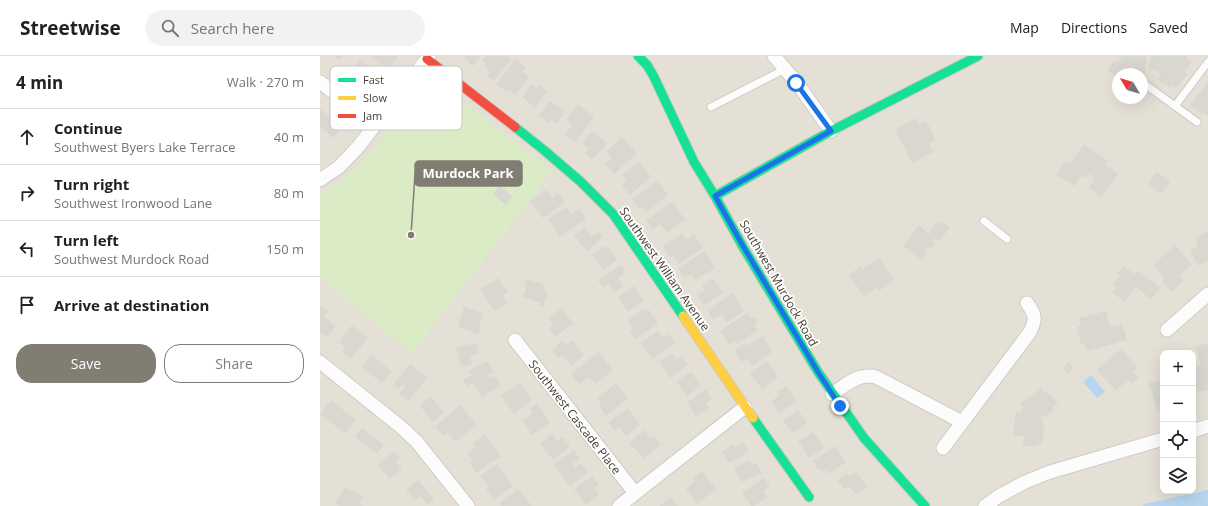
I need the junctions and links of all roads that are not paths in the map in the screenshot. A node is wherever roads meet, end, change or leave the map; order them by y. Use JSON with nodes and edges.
{"nodes":[{"id":1,"x":638,"y":56,"type":"edge"},
{"id":2,"x":774,"y":56,"type":"edge"},
{"id":3,"x":978,"y":56,"type":"edge"},
{"id":4,"x":428,"y":57,"type":"edge"},
{"id":5,"x":962,"y":60,"type":"edge"},
{"id":6,"x":1208,"y":62,"type":"edge"},
{"id":7,"x":421,"y":66,"type":"edge"},
{"id":8,"x":439,"y":66,"type":"edge"},
{"id":9,"x":785,"y":69,"type":"junction"},
{"id":10,"x":320,"y":82,"type":"edge"},
{"id":11,"x":462,"y":84,"type":"edge"},
{"id":12,"x":1148,"y":86,"type":"edge"},
{"id":13,"x":330,"y":90,"type":"edge"},
{"id":14,"x":1175,"y":106,"type":"junction"},
{"id":15,"x":711,"y":107,"type":"dead end"},
{"id":16,"x":1197,"y":122,"type":"dead end"},
{"id":17,"x":372,"y":130,"type":"edge"},
{"id":18,"x":831,"y":131,"type":"junction"},
{"id":19,"x":320,"y":180,"type":"edge"},
{"id":20,"x":715,"y":196,"type":"junction"},
{"id":21,"x":984,"y":221,"type":"dead end"},
{"id":22,"x":1007,"y":240,"type":"dead end"},
{"id":23,"x":1208,"y":294,"type":"edge"},
{"id":24,"x":1027,"y":303,"type":"dead end"},
{"id":25,"x":1167,"y":330,"type":"dead end"},
{"id":26,"x":515,"y":340,"type":"dead end"},
{"id":27,"x":320,"y":362,"type":"edge"},
{"id":28,"x":832,"y":394,"type":"junction"},
{"id":29,"x":745,"y":407,"type":"junction"},
{"id":30,"x":962,"y":422,"type":"junction"},
{"id":31,"x":1208,"y":426,"type":"edge"},
{"id":32,"x":1196,"y":430,"type":"edge"},
{"id":33,"x":1160,"y":440,"type":"edge"},
{"id":34,"x":943,"y":448,"type":"dead end"},
{"id":35,"x":635,"y":493,"type":"junction"},
{"id":36,"x":809,"y":497,"type":"dead end"},
{"id":37,"x":468,"y":506,"type":"edge"},
{"id":38,"x":619,"y":506,"type":"edge"},
{"id":39,"x":925,"y":506,"type":"edge"},
{"id":40,"x":985,"y":506,"type":"edge"}],
"edges":[{"from":1,"to":20,"type":"street","name":"Southwest Murdock Road"},
{"from":2,"to":9,"type":"street"},
{"from":3,"to":5,"type":"street"},
{"from":4,"to":7,"type":"street"},
{"from":4,"to":8,"type":"street","name":"Southwest William Avenue"},
{"from":5,"to":18,"type":"street"},
{"from":6,"to":14,"type":"lane"},
{"from":9,"to":15,"type":"lane"},
{"from":9,"to":18,"type":"street"},
{"from":10,"to":13,"type":"street"},
{"from":11,"to":29,"type":"street","name":"Southwest William Avenue"},
{"from":12,"to":14,"type":"lane"},
{"from":14,"to":16,"type":"lane"},
{"from":17,"to":19,"type":"street"},
{"from":18,"to":20,"type":"street"},
{"from":20,"to":28,"type":"street","name":"Southwest Murdock Road"},
{"from":21,"to":22,"type":"lane"},
{"from":23,"to":25,"type":"street"},
{"from":24,"to":30,"type":"street"},
{"from":26,"to":35,"type":"street","name":"Southwest Cascade Place"},
{"from":27,"to":37,"type":"street"},
{"from":28,"to":30,"type":"street"},
{"from":28,"to":39,"type":"street","name":"Southwest Murdock Road"},
{"from":29,"to":35,"type":"street"},
{"from":29,"to":36,"type":"street","name":"Southwest William Avenue"},
{"from":30,"to":34,"type":"street"},
{"from":31,"to":32,"type":"street"},
{"from":33,"to":40,"type":"street"},
{"from":35,"to":38,"type":"street"}]}
